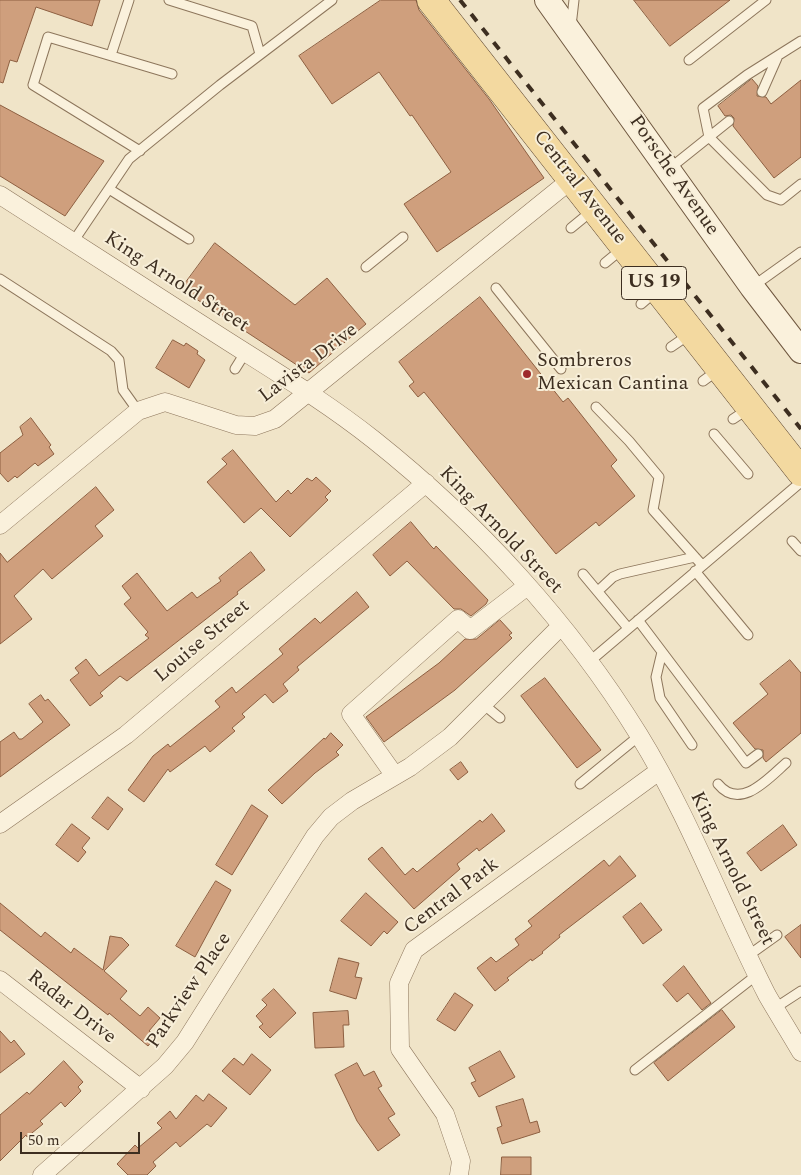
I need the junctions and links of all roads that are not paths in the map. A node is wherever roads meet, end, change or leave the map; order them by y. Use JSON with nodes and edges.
{"nodes":[{"id":1,"x":129,"y":0,"type":"edge"},
{"id":2,"x":169,"y":0,"type":"edge"},
{"id":3,"x":332,"y":0,"type":"edge"},
{"id":4,"x":431,"y":0,"type":"edge"},
{"id":5,"x":547,"y":0,"type":"edge"},
{"id":6,"x":574,"y":0,"type":"edge"},
{"id":7,"x":766,"y":0,"type":"edge"},
{"id":8,"x":570,"y":31,"type":"junction"},
{"id":9,"x":801,"y":41,"type":"edge"},
{"id":10,"x":260,"y":54,"type":"junction"},
{"id":11,"x":111,"y":55,"type":"junction"},
{"id":12,"x":777,"y":58,"type":"junction"},
{"id":13,"x":689,"y":60,"type":"dead end"},
{"id":14,"x":172,"y":74,"type":"dead end"},
{"id":15,"x":762,"y":92,"type":"dead end"},
{"id":16,"x":729,"y":121,"type":"dead end"},
{"id":17,"x":709,"y":137,"type":"junction"},
{"id":18,"x":140,"y":151,"type":"junction"},
{"id":19,"x":669,"y":169,"type":"junction"},
{"id":20,"x":572,"y":179,"type":"junction"},
{"id":21,"x":801,"y":184,"type":"edge"},
{"id":22,"x":109,"y":189,"type":"junction"},
{"id":23,"x":0,"y":195,"type":"edge"},
{"id":24,"x":595,"y":208,"type":"junction"},
{"id":25,"x":571,"y":228,"type":"dead end"},
{"id":26,"x":403,"y":237,"type":"dead end"},
{"id":27,"x":189,"y":239,"type":"dead end"},
{"id":28,"x":74,"y":242,"type":"junction"},
{"id":29,"x":801,"y":252,"type":"edge"},
{"id":30,"x":366,"y":267,"type":"dead end"},
{"id":31,"x":0,"y":280,"type":"edge"},
{"id":32,"x":752,"y":287,"type":"junction"},
{"id":33,"x":496,"y":288,"type":"dead end"},
{"id":34,"x":798,"y":342,"type":"edge"},
{"id":35,"x":245,"y":353,"type":"junction"},
{"id":36,"x":235,"y":369,"type":"dead end"},
{"id":37,"x":561,"y":369,"type":"dead end"},
{"id":38,"x":309,"y":394,"type":"junction"},
{"id":39,"x":596,"y":407,"type":"dead end"},
{"id":40,"x":138,"y":411,"type":"junction"},
{"id":41,"x":714,"y":434,"type":"dead end"},
{"id":42,"x":801,"y":472,"type":"edge"},
{"id":43,"x":748,"y":474,"type":"dead end"},
{"id":44,"x":801,"y":482,"type":"edge"},
{"id":45,"x":426,"y":483,"type":"junction"},
{"id":46,"x":0,"y":525,"type":"edge"},
{"id":47,"x":792,"y":541,"type":"dead end"},
{"id":48,"x":801,"y":552,"type":"edge"},
{"id":49,"x":695,"y":557,"type":"junction"},
{"id":50,"x":699,"y":568,"type":"junction"},
{"id":51,"x":583,"y":574,"type":"dead end"},
{"id":52,"x":526,"y":587,"type":"junction"},
{"id":53,"x":598,"y":591,"type":"junction"},
{"id":54,"x":638,"y":620,"type":"junction"},
{"id":55,"x":561,"y":626,"type":"junction"},
{"id":56,"x":628,"y":628,"type":"junction"},
{"id":57,"x":748,"y":635,"type":"dead end"},
{"id":58,"x":662,"y":652,"type":"junction"},
{"id":59,"x":589,"y":662,"type":"junction"},
{"id":60,"x":483,"y":704,"type":"junction"},
{"id":61,"x":500,"y":718,"type":"dead end"},
{"id":62,"x":639,"y":736,"type":"junction"},
{"id":63,"x":692,"y":745,"type":"dead end"},
{"id":64,"x":758,"y":754,"type":"dead end"},
{"id":65,"x":786,"y":763,"type":"dead end"},
{"id":66,"x":659,"y":771,"type":"junction"},
{"id":67,"x":395,"y":776,"type":"junction"},
{"id":68,"x":580,"y":784,"type":"dead end"},
{"id":69,"x":718,"y":784,"type":"dead end"},
{"id":70,"x":0,"y":824,"type":"edge"},
{"id":71,"x":778,"y":935,"type":"dead end"},
{"id":72,"x":749,"y":955,"type":"junction"},
{"id":73,"x":758,"y":974,"type":"junction"},
{"id":74,"x":0,"y":980,"type":"edge"},
{"id":75,"x":801,"y":991,"type":"edge"},
{"id":76,"x":775,"y":1008,"type":"junction"},
{"id":77,"x":801,"y":1052,"type":"edge"},
{"id":78,"x":635,"y":1070,"type":"dead end"},
{"id":79,"x":141,"y":1089,"type":"junction"},
{"id":80,"x":42,"y":1175,"type":"edge"},
{"id":81,"x":459,"y":1175,"type":"edge"}],
"edges":[{"from":1,"to":11,"type":"lane"},
{"from":2,"to":10,"type":"lane"},
{"from":3,"to":10,"type":"lane"},
{"from":4,"to":20,"type":"main road","name":"Central Avenue","number":"US 19"},
{"from":5,"to":8,"type":"street","name":"Porsche Avenue"},
{"from":6,"to":8,"type":"lane"},
{"from":7,"to":13,"type":"lane"},
{"from":8,"to":19,"type":"street","name":"Porsche Avenue"},
{"from":9,"to":12,"type":"lane"},
{"from":10,"to":18,"type":"lane"},
{"from":11,"to":14,"type":"lane"},
{"from":11,"to":18,"type":"lane"},
{"from":12,"to":15,"type":"lane"},
{"from":12,"to":17,"type":"lane"},
{"from":16,"to":17,"type":"lane"},
{"from":17,"to":19,"type":"lane"},
{"from":17,"to":21,"type":"lane"},
{"from":18,"to":22,"type":"lane"},
{"from":19,"to":32,"type":"street","name":"Porsche Avenue"},
{"from":20,"to":24,"type":"main road","name":"Central Avenue","number":"US 19"},
{"from":20,"to":38,"type":"street","name":"Lavista Drive"},
{"from":22,"to":27,"type":"lane"},
{"from":22,"to":28,"type":"lane"},
{"from":23,"to":28,"type":"street","name":"King Arnold Street"},
{"from":24,"to":25,"type":"lane"},
{"from":24,"to":42,"type":"main road","name":"Central Avenue","number":"US 19"},
{"from":26,"to":30,"type":"lane"},
{"from":28,"to":35,"type":"street","name":"King Arnold Street"},
{"from":29,"to":32,"type":"lane"},
{"from":31,"to":40,"type":"lane"},
{"from":32,"to":34,"type":"street","name":"Porsche Avenue"},
{"from":33,"to":37,"type":"lane"},
{"from":35,"to":36,"type":"lane"},
{"from":35,"to":38,"type":"street","name":"King Arnold Street"},
{"from":38,"to":40,"type":"street","name":"Lavista Drive"},
{"from":38,"to":45,"type":"street","name":"King Arnold Street"},
{"from":39,"to":49,"type":"lane"},
{"from":40,"to":46,"type":"street","name":"Lavista Drive"},
{"from":41,"to":43,"type":"lane"},
{"from":44,"to":50,"type":"lane"},
{"from":45,"to":52,"type":"street","name":"King Arnold Street"},
{"from":45,"to":70,"type":"street","name":"Louise Street"},
{"from":47,"to":48,"type":"lane"},
{"from":49,"to":50,"type":"lane"},
{"from":49,"to":53,"type":"lane"},
{"from":50,"to":54,"type":"lane"},
{"from":50,"to":57,"type":"lane"},
{"from":51,"to":53,"type":"lane"},
{"from":52,"to":55,"type":"street","name":"King Arnold Street"},
{"from":52,"to":67,"type":"street"},
{"from":53,"to":56,"type":"lane"},
{"from":54,"to":56,"type":"lane"},
{"from":54,"to":58,"type":"lane"},
{"from":55,"to":59,"type":"street","name":"King Arnold Street"},
{"from":55,"to":60,"type":"street","name":"Parkview Place"},
{"from":56,"to":59,"type":"lane"},
{"from":58,"to":63,"type":"lane"},
{"from":58,"to":64,"type":"lane"},
{"from":59,"to":62,"type":"street","name":"King Arnold Street"},
{"from":60,"to":61,"type":"lane"},
{"from":60,"to":67,"type":"street","name":"Parkview Place"},
{"from":62,"to":66,"type":"street","name":"King Arnold Street"},
{"from":62,"to":68,"type":"lane"},
{"from":65,"to":69,"type":"lane"},
{"from":66,"to":72,"type":"street","name":"King Arnold Street"},
{"from":66,"to":81,"type":"street","name":"Central Park"},
{"from":67,"to":79,"type":"street","name":"Parkview Place"},
{"from":71,"to":72,"type":"lane"},
{"from":72,"to":73,"type":"street","name":"King Arnold Street"},
{"from":73,"to":76,"type":"street","name":"King Arnold Street"},
{"from":73,"to":78,"type":"lane"},
{"from":74,"to":79,"type":"street","name":"Radar Drive"},
{"from":75,"to":76,"type":"lane"},
{"from":76,"to":77,"type":"street","name":"King Arnold Street"},
{"from":79,"to":80,"type":"street","name":"Parkview Place"}]}
